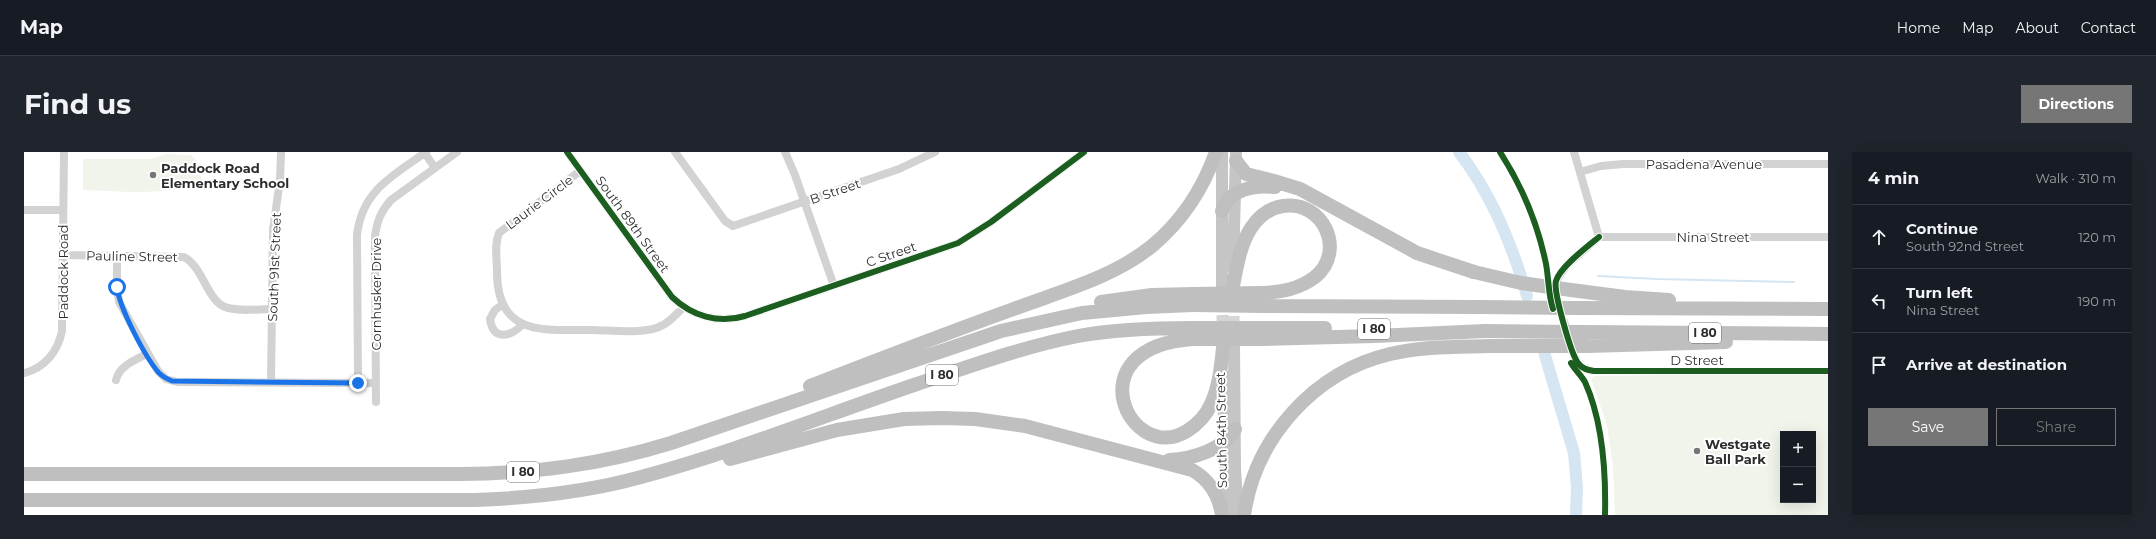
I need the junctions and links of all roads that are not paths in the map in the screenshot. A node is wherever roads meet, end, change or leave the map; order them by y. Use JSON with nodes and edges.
{"nodes":[{"id":1,"x":64,"y":152,"type":"edge"},
{"id":2,"x":281,"y":152,"type":"edge"},
{"id":3,"x":425,"y":152,"type":"edge"},
{"id":4,"x":457,"y":152,"type":"edge"},
{"id":5,"x":567,"y":152,"type":"edge"},
{"id":6,"x":675,"y":152,"type":"edge"},
{"id":7,"x":784,"y":152,"type":"edge"},
{"id":8,"x":935,"y":152,"type":"edge"},
{"id":9,"x":1084,"y":152,"type":"edge"},
{"id":10,"x":1216,"y":152,"type":"edge"},
{"id":11,"x":1222,"y":152,"type":"edge"},
{"id":12,"x":1574,"y":152,"type":"edge"},
{"id":13,"x":1236,"y":156,"type":"edge"},
{"id":14,"x":1828,"y":164,"type":"edge"},
{"id":15,"x":435,"y":168,"type":"junction"},
{"id":16,"x":580,"y":171,"type":"junction"},
{"id":17,"x":1580,"y":172,"type":"junction"},
{"id":18,"x":1235,"y":194,"type":"junction"},
{"id":19,"x":1312,"y":196,"type":"junction"},
{"id":20,"x":805,"y":202,"type":"junction"},
{"id":21,"x":24,"y":210,"type":"edge"},
{"id":22,"x":63,"y":210,"type":"junction"},
{"id":23,"x":1222,"y":211,"type":"junction"},
{"id":24,"x":1599,"y":237,"type":"junction"},
{"id":25,"x":1828,"y":237,"type":"edge"},
{"id":26,"x":63,"y":255,"type":"junction"},
{"id":27,"x":117,"y":255,"type":"junction"},
{"id":28,"x":1556,"y":281,"type":"dead end"},
{"id":29,"x":834,"y":286,"type":"junction"},
{"id":30,"x":1229,"y":287,"type":"junction"},
{"id":31,"x":1263,"y":299,"type":"junction"},
{"id":32,"x":502,"y":305,"type":"junction"},
{"id":33,"x":684,"y":307,"type":"junction"},
{"id":34,"x":272,"y":309,"type":"junction"},
{"id":35,"x":1823,"y":309,"type":"edge"},
{"id":36,"x":522,"y":325,"type":"junction"},
{"id":37,"x":1194,"y":333,"type":"junction"},
{"id":38,"x":1828,"y":335,"type":"edge"},
{"id":39,"x":1227,"y":346,"type":"junction"},
{"id":40,"x":1573,"y":353,"type":"dead end"},
{"id":41,"x":147,"y":354,"type":"junction"},
{"id":42,"x":1828,"y":371,"type":"edge"},
{"id":43,"x":24,"y":373,"type":"edge"},
{"id":44,"x":116,"y":380,"type":"dead end"},
{"id":45,"x":271,"y":382,"type":"junction"},
{"id":46,"x":358,"y":383,"type":"junction"},
{"id":47,"x":376,"y":383,"type":"junction"},
{"id":48,"x":376,"y":402,"type":"dead end"},
{"id":49,"x":1235,"y":428,"type":"junction"},
{"id":50,"x":1224,"y":442,"type":"junction"},
{"id":51,"x":636,"y":454,"type":"junction"},
{"id":52,"x":1149,"y":457,"type":"junction"},
{"id":53,"x":699,"y":460,"type":"junction"},
{"id":54,"x":24,"y":474,"type":"edge"},
{"id":55,"x":24,"y":500,"type":"edge"},
{"id":56,"x":1222,"y":515,"type":"edge"},
{"id":57,"x":1226,"y":515,"type":"edge"},
{"id":58,"x":1238,"y":515,"type":"edge"},
{"id":59,"x":1244,"y":515,"type":"edge"}],
"edges":[{"from":1,"to":22,"type":"street","name":"Paddock Road"},
{"from":2,"to":34,"type":"street","name":"South 91st Street"},
{"from":3,"to":15,"type":"street"},
{"from":3,"to":46,"type":"street","name":"Cornhusker Drive"},
{"from":4,"to":15,"type":"street","name":"Cornhusker Drive"},
{"from":5,"to":16,"type":"street","name":"South 89th Street"},
{"from":6,"to":20,"type":"street","name":"B Street"},
{"from":7,"to":20,"type":"street"},
{"from":8,"to":20,"type":"street","name":"B Street"},
{"from":9,"to":29,"type":"street","name":"C Street"},
{"from":10,"to":51,"type":"highway"},
{"from":11,"to":23,"type":"main road"},
{"from":12,"to":17,"type":"street"},
{"from":13,"to":18,"type":"main road"},
{"from":13,"to":19,"type":"highway"},
{"from":14,"to":17,"type":"street","name":"Pasadena Avenue"},
{"from":15,"to":47,"type":"street","name":"Cornhusker Drive"},
{"from":16,"to":32,"type":"street","name":"Laurie Circle"},
{"from":16,"to":33,"type":"street","name":"South 89th Street"},
{"from":17,"to":24,"type":"street"},
{"from":18,"to":19,"type":"highway"},
{"from":18,"to":23,"type":"highway"},
{"from":18,"to":30,"type":"main road"},
{"from":19,"to":35,"type":"highway","bridge":true},
{"from":20,"to":29,"type":"street"},
{"from":21,"to":22,"type":"street"},
{"from":22,"to":26,"type":"street","name":"Paddock Road"},
{"from":23,"to":30,"type":"main road"},
{"from":24,"to":25,"type":"street","name":"Nina Street"},
{"from":24,"to":28,"type":"street"},
{"from":26,"to":27,"type":"street","name":"Pauline Street"},
{"from":26,"to":43,"type":"street","name":"Paddock Road"},
{"from":27,"to":34,"type":"street","name":"Pauline Street"},
{"from":27,"to":41,"type":"street"},
{"from":29,"to":33,"type":"street","name":"C Street"},
{"from":30,"to":31,"type":"highway"},
{"from":31,"to":35,"type":"highway","number":"I 80","bridge":true},
{"from":31,"to":51,"type":"highway","number":"I 80","bridge":true},
{"from":32,"to":36,"type":"street"},
{"from":32,"to":36,"type":"street"},
{"from":33,"to":36,"type":"street"},
{"from":34,"to":45,"type":"street","name":"South 91st Street"},
{"from":37,"to":38,"type":"highway","number":"I 80","bridge":true},
{"from":37,"to":39,"type":"highway"},
{"from":37,"to":53,"type":"highway","number":"I 80"},
{"from":38,"to":59,"type":"highway","bridge":true},
{"from":39,"to":49,"type":"main road","name":"South 84th Street"},
{"from":39,"to":50,"type":"main road","name":"South 84th Street"},
{"from":40,"to":42,"type":"street","name":"D Street"},
{"from":41,"to":44,"type":"street"},
{"from":41,"to":45,"type":"street"},
{"from":45,"to":46,"type":"street"},
{"from":46,"to":47,"type":"street"},
{"from":47,"to":48,"type":"street","name":"Cornhusker Drive"},
{"from":49,"to":50,"type":"highway"},
{"from":49,"to":58,"type":"main road","name":"South 84th Street"},
{"from":50,"to":52,"type":"highway"},
{"from":50,"to":57,"type":"main road","name":"South 84th Street"},
{"from":51,"to":54,"type":"highway","number":"I 80"},
{"from":52,"to":53,"type":"highway"},
{"from":52,"to":56,"type":"highway"},
{"from":53,"to":55,"type":"highway","number":"I 80"}]}
